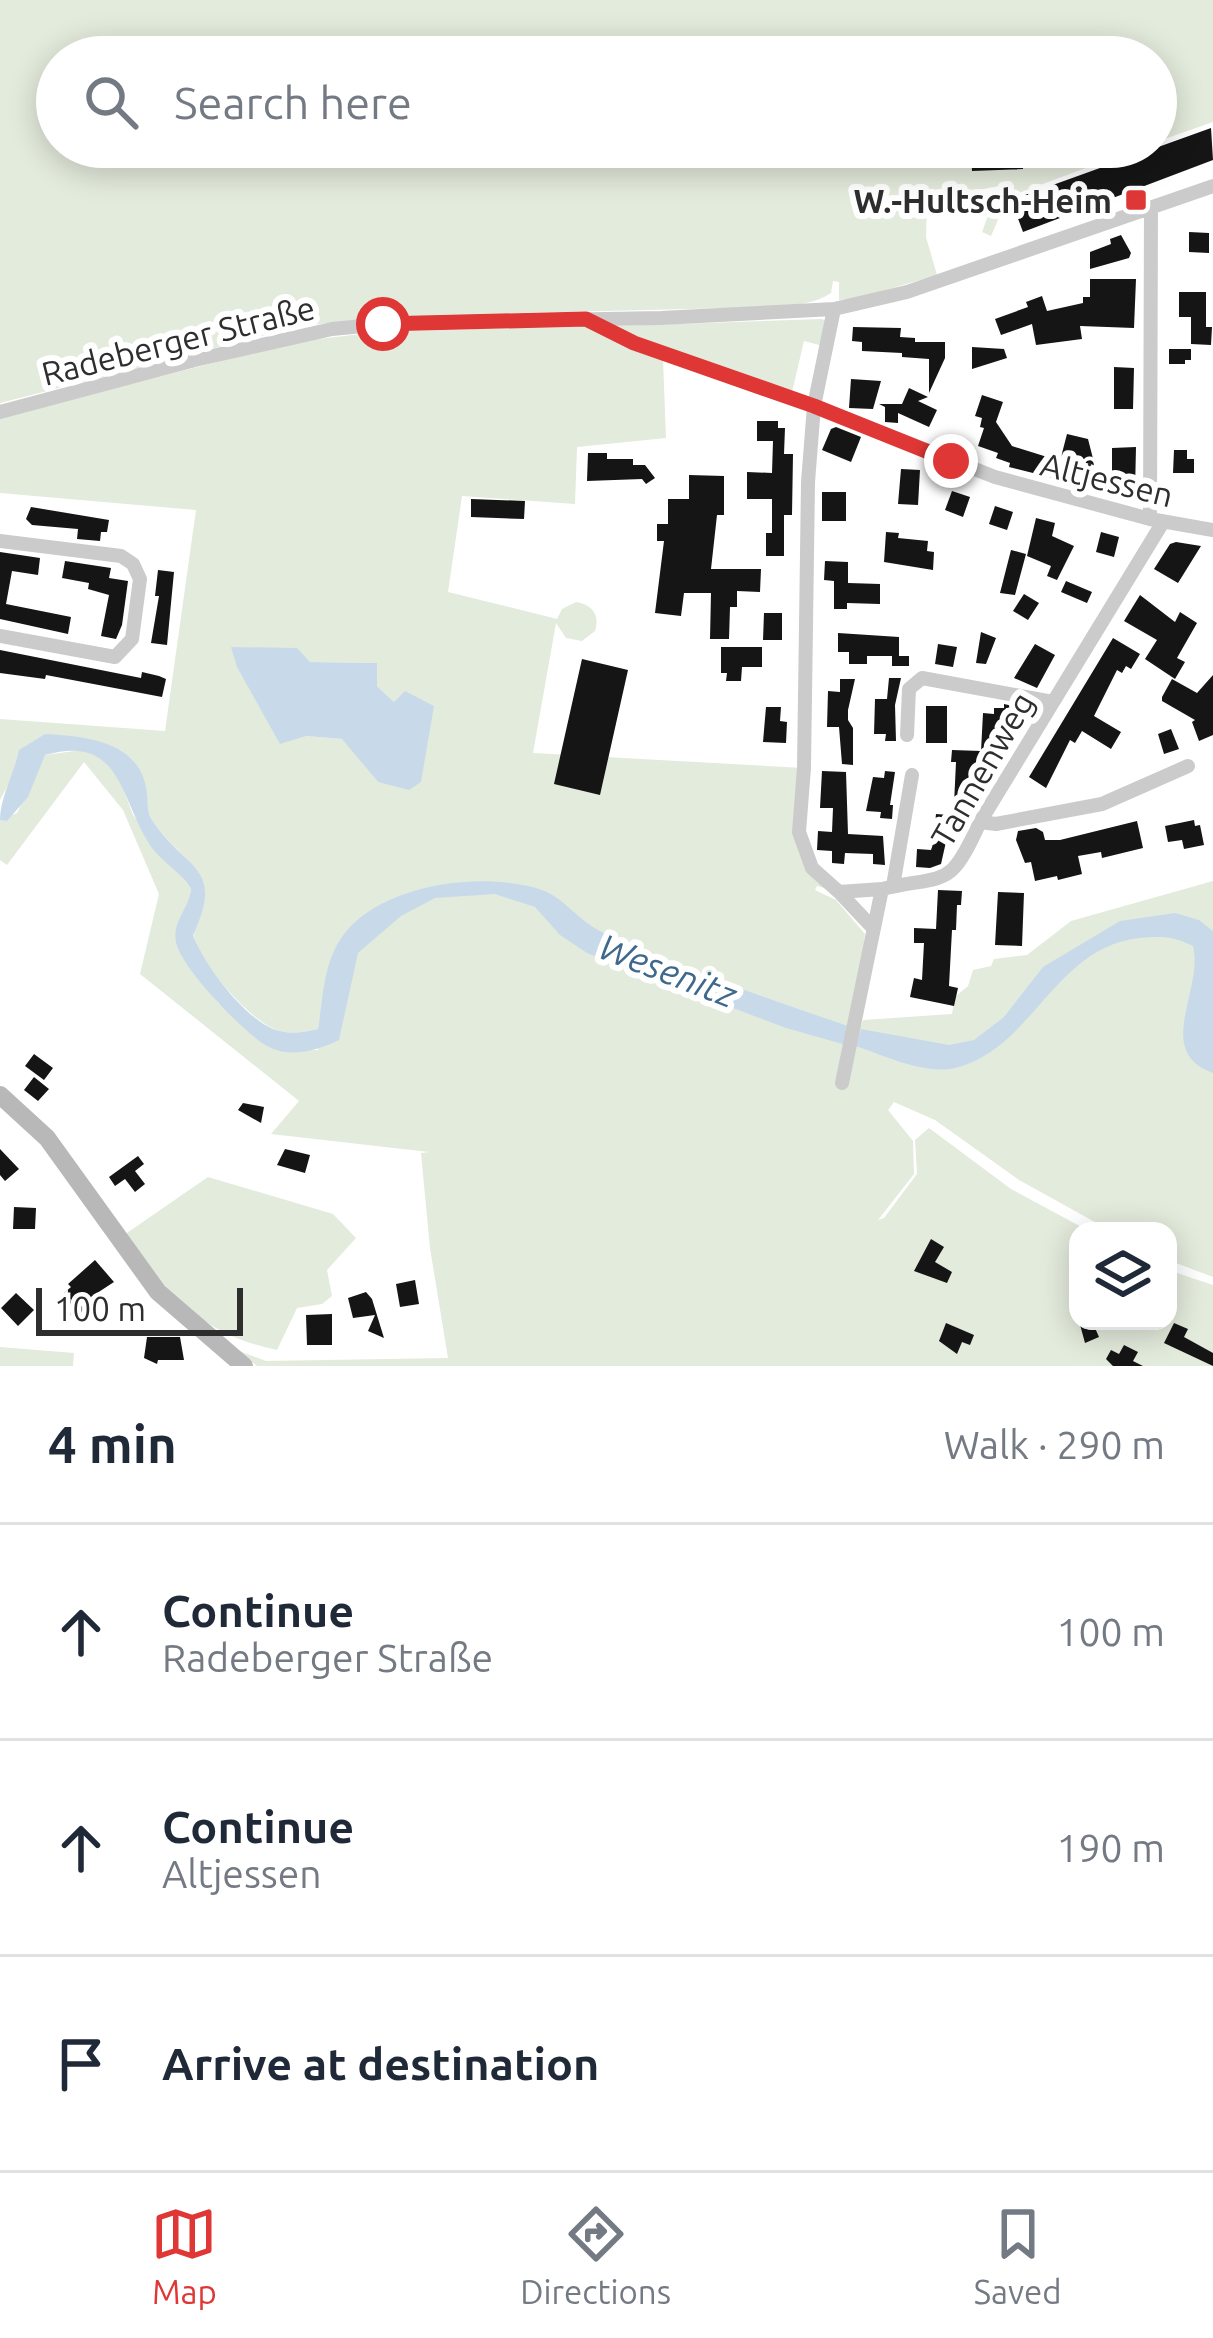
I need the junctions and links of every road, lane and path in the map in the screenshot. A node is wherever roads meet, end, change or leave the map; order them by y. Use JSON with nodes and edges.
{"nodes":[{"id":1,"x":1213,"y":186,"type":"edge"},
{"id":2,"x":1151,"y":207,"type":"junction"},
{"id":3,"x":834,"y":309,"type":"junction"},
{"id":4,"x":586,"y":319,"type":"junction"},
{"id":5,"x":814,"y":406,"type":"junction"},
{"id":6,"x":0,"y":412,"type":"edge"},
{"id":7,"x":1157,"y":520,"type":"junction"},
{"id":8,"x":1213,"y":530,"type":"edge"},
{"id":9,"x":0,"y":541,"type":"edge"},
{"id":10,"x":0,"y":637,"type":"edge"},
{"id":11,"x":1052,"y":702,"type":"junction"},
{"id":12,"x":907,"y":735,"type":"dead end"},
{"id":13,"x":1188,"y":766,"type":"dead end"},
{"id":14,"x":912,"y":775,"type":"dead end"},
{"id":15,"x":980,"y":822,"type":"junction"},
{"id":16,"x":888,"y":888,"type":"junction"},
{"id":17,"x":839,"y":892,"type":"junction"},
{"id":18,"x":872,"y":927,"type":"junction"},
{"id":19,"x":842,"y":1083,"type":"dead end"},
{"id":20,"x":5,"y":1105,"type":"edge"},
{"id":21,"x":244,"y":1366,"type":"edge"}],
"edges":[{"from":1,"to":2,"type":"street","name":"Radeberger Straße"},
{"from":2,"to":3,"type":"street","name":"Radeberger Straße"},
{"from":2,"to":7,"type":"street"},
{"from":3,"to":4,"type":"street","name":"Radeberger Straße"},
{"from":3,"to":5,"type":"street"},
{"from":4,"to":5,"type":"street","name":"Altjessen"},
{"from":4,"to":6,"type":"street","name":"Radeberger Straße"},
{"from":5,"to":7,"type":"street","name":"Altjessen"},
{"from":5,"to":17,"type":"street"},
{"from":7,"to":8,"type":"street","name":"Altjessen"},
{"from":7,"to":11,"type":"street","name":"Tannenweg"},
{"from":9,"to":10,"type":"street"},
{"from":11,"to":12,"type":"street"},
{"from":11,"to":15,"type":"street","name":"Tannenweg"},
{"from":13,"to":15,"type":"street"},
{"from":14,"to":16,"type":"street"},
{"from":15,"to":16,"type":"street","name":"Tannenweg"},
{"from":16,"to":17,"type":"street","name":"Tannenweg"},
{"from":16,"to":18,"type":"street"},
{"from":17,"to":18,"type":"street"},
{"from":18,"to":19,"type":"street"},
{"from":20,"to":21,"type":"main road"}]}
